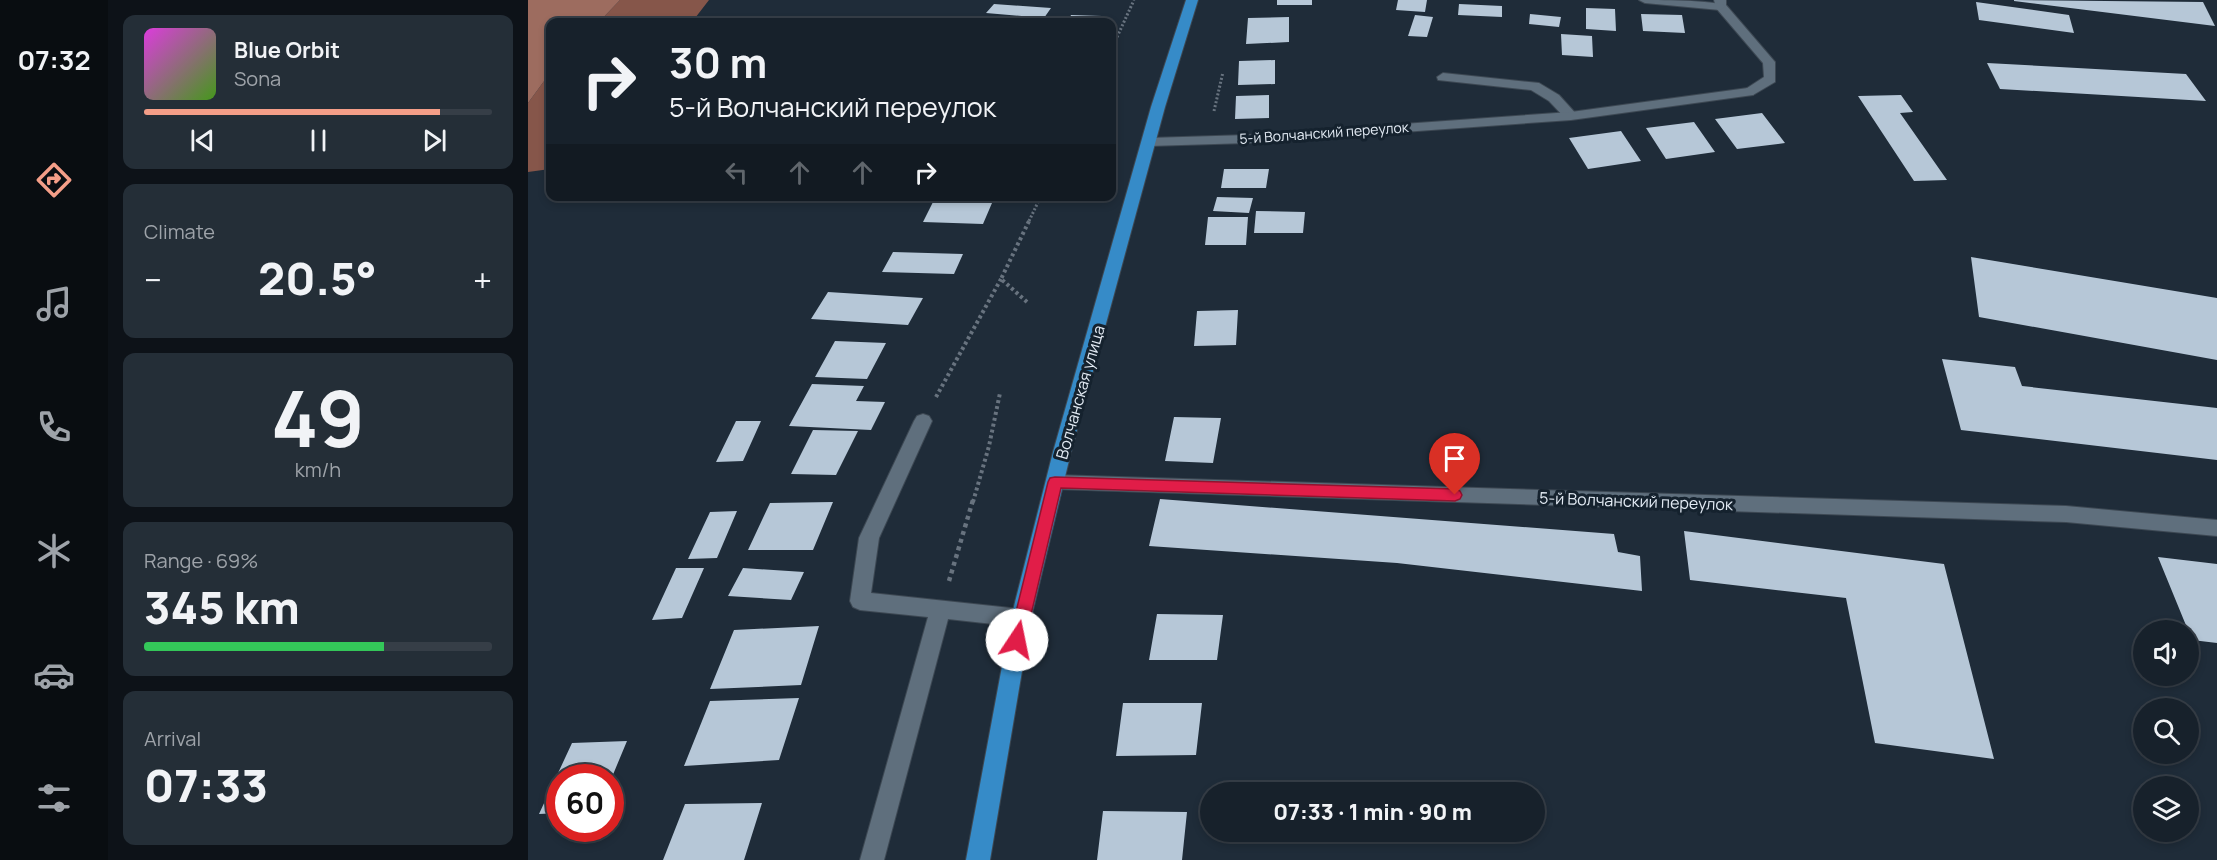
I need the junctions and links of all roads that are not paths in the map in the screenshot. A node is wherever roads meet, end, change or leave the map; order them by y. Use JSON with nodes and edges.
{"nodes":[{"id":1,"x":1192,"y":0,"type":"edge"},
{"id":2,"x":1645,"y":0,"type":"edge"},
{"id":3,"x":1720,"y":3,"type":"edge"},
{"id":4,"x":1443,"y":77,"type":"dead end"},
{"id":5,"x":1571,"y":116,"type":"junction"},
{"id":6,"x":1149,"y":142,"type":"junction"},
{"id":7,"x":923,"y":421,"type":"road end"},
{"id":8,"x":1055,"y":482,"type":"junction"},
{"id":9,"x":2217,"y":528,"type":"edge"},
{"id":10,"x":940,"y":610,"type":"junction"},
{"id":11,"x":1021,"y":618,"type":"junction"},
{"id":12,"x":872,"y":860,"type":"edge"},
{"id":13,"x":978,"y":860,"type":"edge"}],
"edges":[{"from":1,"to":6,"type":"main road","name":"Волчанская улица"},
{"from":2,"to":3,"type":"street"},
{"from":3,"to":5,"type":"street","name":"5-й Волчанский переулок"},
{"from":4,"to":5,"type":"street"},
{"from":5,"to":6,"type":"street","name":"5-й Волчанский переулок"},
{"from":6,"to":8,"type":"main road","name":"Волчанская улица"},
{"from":7,"to":10,"type":"street"},
{"from":8,"to":9,"type":"street","name":"5-й Волчанский переулок"},
{"from":8,"to":11,"type":"main road","name":"Волчанская улица"},
{"from":10,"to":11,"type":"street"},
{"from":10,"to":12,"type":"street"},
{"from":11,"to":13,"type":"main road","name":"Волчанская улица"}]}
